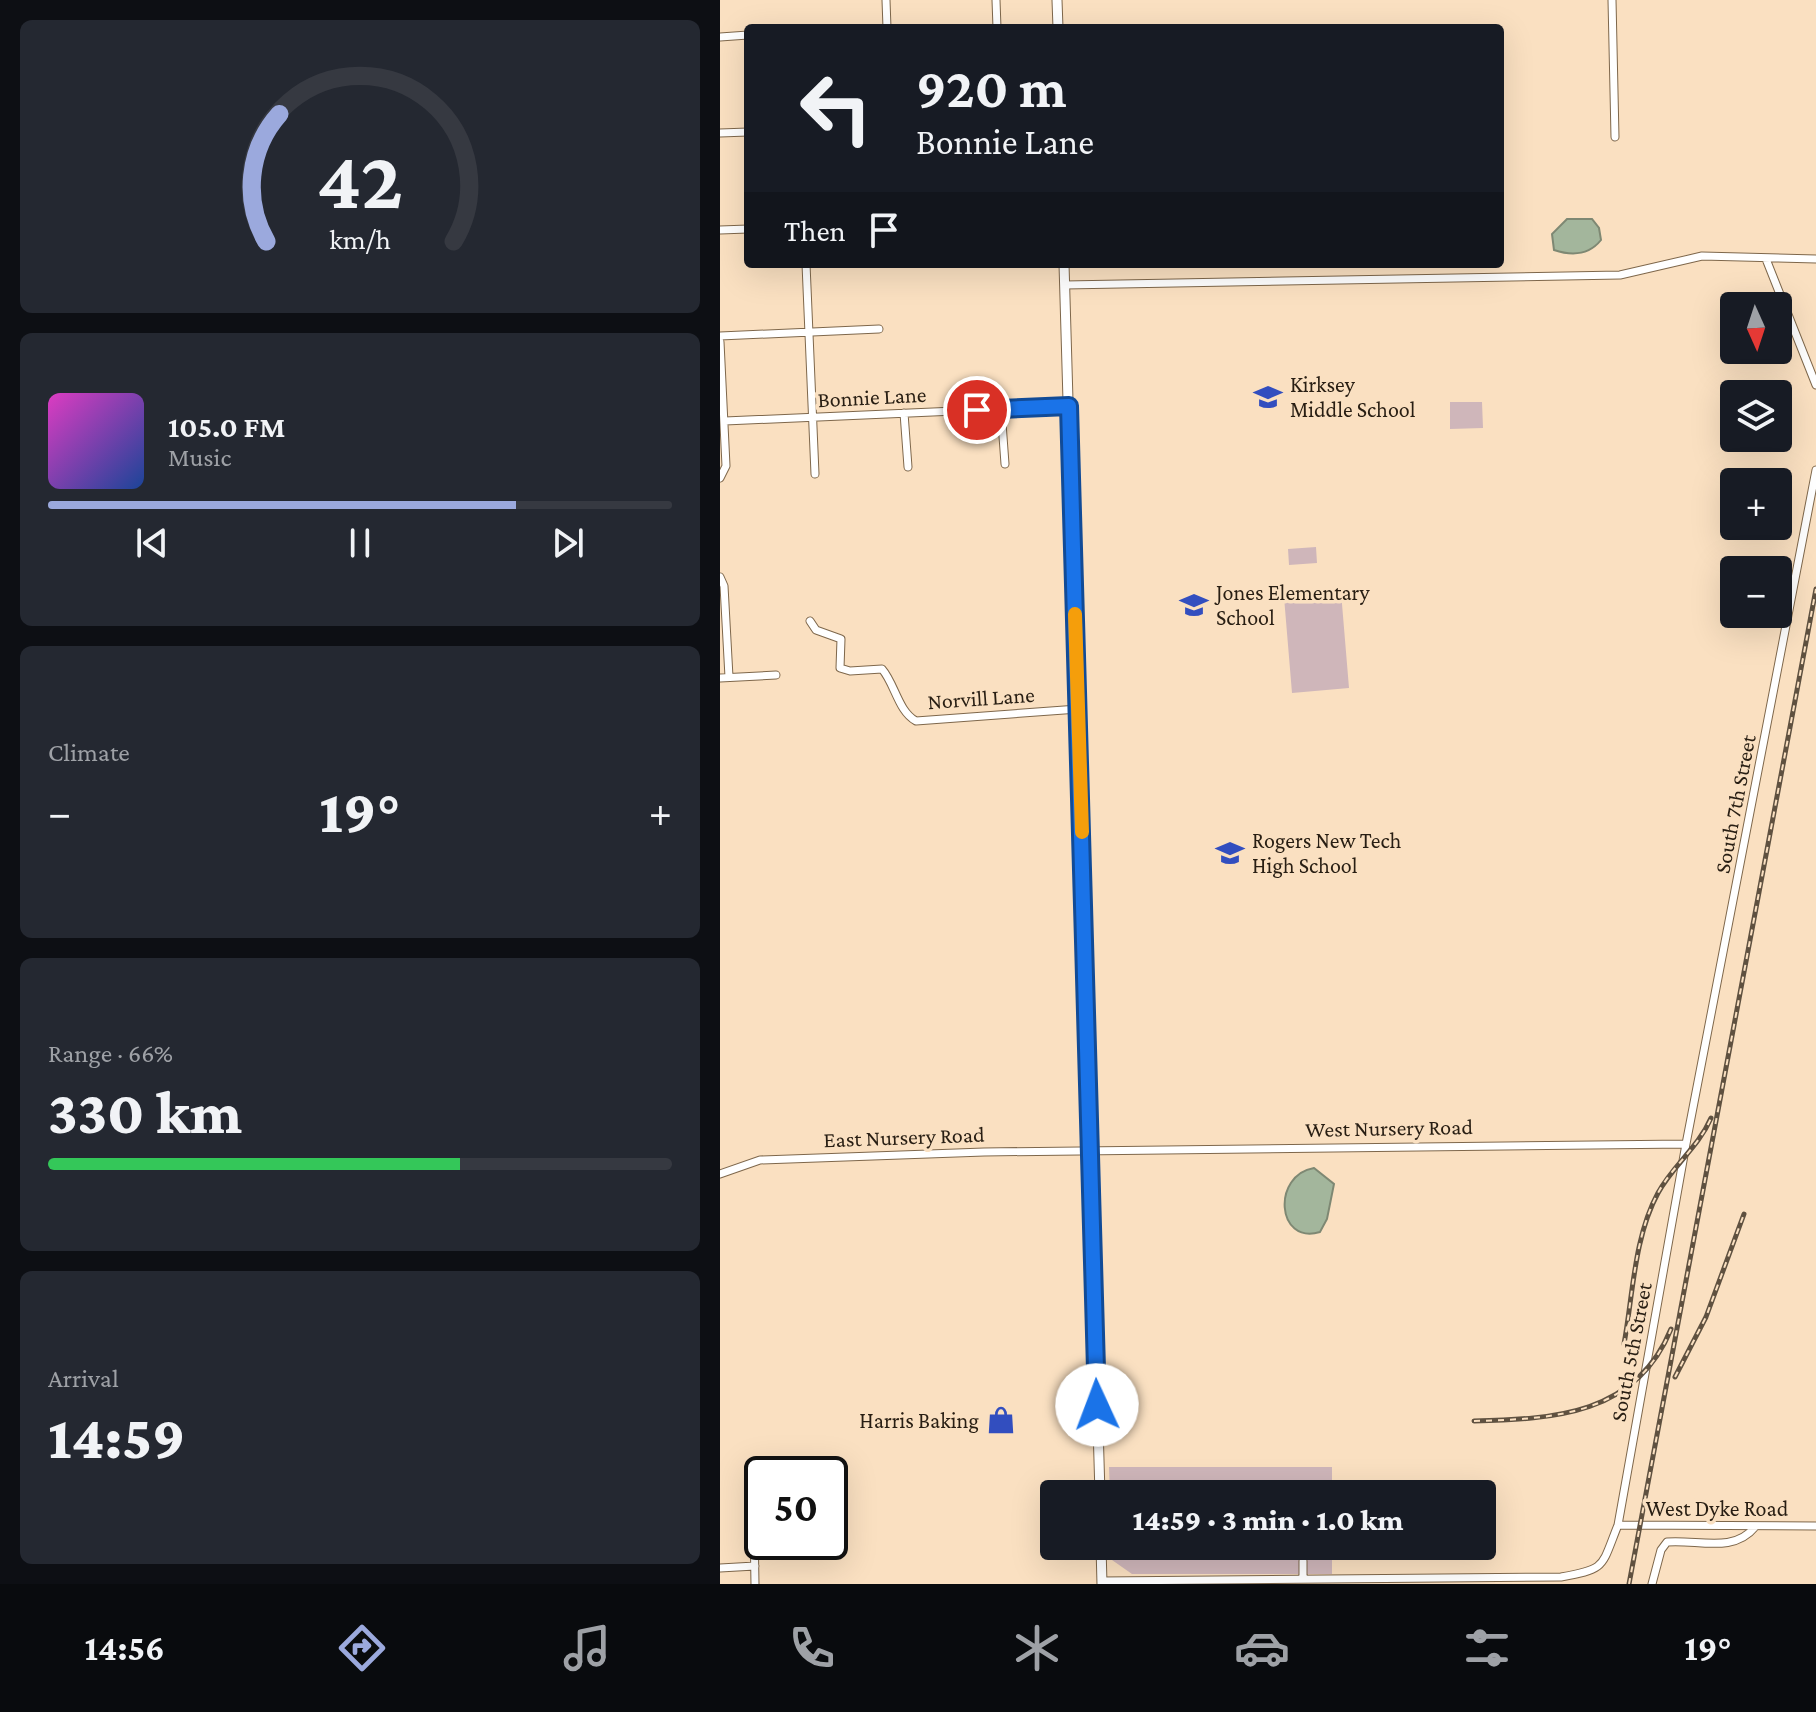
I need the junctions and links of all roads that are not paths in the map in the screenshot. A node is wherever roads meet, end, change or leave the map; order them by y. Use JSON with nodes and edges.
{"nodes":[{"id":1,"x":886,"y":0,"type":"edge"},
{"id":2,"x":996,"y":0,"type":"edge"},
{"id":3,"x":1057,"y":0,"type":"edge"},
{"id":4,"x":1612,"y":0,"type":"edge"},
{"id":5,"x":887,"y":24,"type":"edge"},
{"id":6,"x":997,"y":24,"type":"edge"},
{"id":7,"x":1058,"y":24,"type":"edge"},
{"id":8,"x":744,"y":35,"type":"edge"},
{"id":9,"x":720,"y":37,"type":"edge"},
{"id":10,"x":744,"y":132,"type":"edge"},
{"id":11,"x":720,"y":133,"type":"edge"},
{"id":12,"x":1615,"y":137,"type":"dead end"},
{"id":13,"x":744,"y":229,"type":"edge"},
{"id":14,"x":720,"y":230,"type":"edge"},
{"id":15,"x":1766,"y":259,"type":"junction"},
{"id":16,"x":1816,"y":259,"type":"edge"},
{"id":17,"x":806,"y":268,"type":"edge"},
{"id":18,"x":1064,"y":268,"type":"edge"},
{"id":19,"x":1065,"y":285,"type":"junction"},
{"id":20,"x":879,"y":329,"type":"dead end"},
{"id":21,"x":809,"y":332,"type":"junction"},
{"id":22,"x":720,"y":336,"type":"edge"},
{"id":23,"x":720,"y":342,"type":"edge"},
{"id":24,"x":1816,"y":385,"type":"edge"},
{"id":25,"x":1069,"y":406,"type":"junction"},
{"id":26,"x":1001,"y":409,"type":"junction"},
{"id":27,"x":904,"y":413,"type":"junction"},
{"id":28,"x":813,"y":417,"type":"junction"},
{"id":29,"x":725,"y":421,"type":"junction"},
{"id":30,"x":1005,"y":464,"type":"dead end"},
{"id":31,"x":908,"y":467,"type":"dead end"},
{"id":32,"x":1816,"y":470,"type":"edge"},
{"id":33,"x":815,"y":474,"type":"dead end"},
{"id":34,"x":721,"y":477,"type":"edge"},
{"id":35,"x":720,"y":577,"type":"edge"},
{"id":36,"x":810,"y":621,"type":"dead end"},
{"id":37,"x":776,"y":675,"type":"dead end"},
{"id":38,"x":724,"y":677,"type":"edge"},
{"id":39,"x":1078,"y":709,"type":"junction"},
{"id":40,"x":1686,"y":1144,"type":"junction"},
{"id":41,"x":1092,"y":1152,"type":"junction"},
{"id":42,"x":720,"y":1174,"type":"edge"},
{"id":43,"x":1100,"y":1480,"type":"edge"},
{"id":44,"x":1618,"y":1525,"type":"junction"},
{"id":45,"x":1816,"y":1526,"type":"edge"},
{"id":46,"x":1755,"y":1527,"type":"junction"},
{"id":47,"x":755,"y":1560,"type":"edge"},
{"id":48,"x":1101,"y":1560,"type":"edge"},
{"id":49,"x":1303,"y":1561,"type":"dead end"},
{"id":50,"x":755,"y":1566,"type":"junction"},
{"id":51,"x":720,"y":1568,"type":"edge"},
{"id":52,"x":1303,"y":1578,"type":"junction"},
{"id":53,"x":1102,"y":1583,"type":"edge"},
{"id":54,"x":755,"y":1584,"type":"edge"},
{"id":55,"x":1652,"y":1584,"type":"edge"}],
"edges":[{"from":1,"to":5,"type":"street"},
{"from":2,"to":6,"type":"street"},
{"from":3,"to":7,"type":"main road"},
{"from":4,"to":12,"type":"street"},
{"from":8,"to":9,"type":"street"},
{"from":10,"to":11,"type":"street"},
{"from":13,"to":14,"type":"street"},
{"from":15,"to":16,"type":"street"},
{"from":15,"to":19,"type":"street"},
{"from":15,"to":24,"type":"street"},
{"from":17,"to":21,"type":"street"},
{"from":18,"to":19,"type":"main road"},
{"from":19,"to":25,"type":"main road"},
{"from":20,"to":21,"type":"street"},
{"from":21,"to":22,"type":"street"},
{"from":21,"to":28,"type":"street"},
{"from":23,"to":29,"type":"street"},
{"from":25,"to":26,"type":"street","name":"Bonnie Lane"},
{"from":25,"to":39,"type":"main road"},
{"from":26,"to":27,"type":"street","name":"Bonnie Lane"},
{"from":26,"to":30,"type":"street"},
{"from":27,"to":28,"type":"street","name":"Bonnie Lane"},
{"from":27,"to":31,"type":"street"},
{"from":28,"to":29,"type":"street","name":"Bonnie Lane"},
{"from":28,"to":33,"type":"street"},
{"from":29,"to":34,"type":"street"},
{"from":32,"to":40,"type":"street","name":"South 7th Street"},
{"from":35,"to":38,"type":"street"},
{"from":36,"to":39,"type":"street","name":"Norvill Lane"},
{"from":37,"to":38,"type":"street"},
{"from":39,"to":41,"type":"main road"},
{"from":40,"to":41,"type":"street","name":"West Nursery Road"},
{"from":40,"to":44,"type":"street","name":"South 5th Street"},
{"from":41,"to":42,"type":"street","name":"East Nursery Road"},
{"from":41,"to":43,"type":"main road"},
{"from":44,"to":46,"type":"street","name":"West Dyke Road"},
{"from":44,"to":52,"type":"street","name":"South 5th Street"},
{"from":45,"to":46,"type":"street","name":"West Dyke Road"},
{"from":46,"to":55,"type":"street"},
{"from":47,"to":50,"type":"street"},
{"from":48,"to":53,"type":"main road"},
{"from":49,"to":52,"type":"street"},
{"from":50,"to":51,"type":"street"},
{"from":50,"to":54,"type":"street"},
{"from":52,"to":53,"type":"street"}]}
